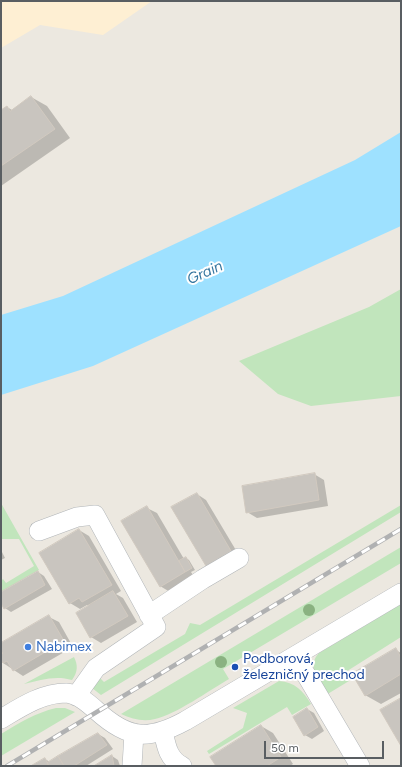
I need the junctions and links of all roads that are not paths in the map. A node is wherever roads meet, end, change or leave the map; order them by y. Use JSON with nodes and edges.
{"nodes":[{"id":1,"x":39,"y":531,"type":"dead end"},
{"id":2,"x":240,"y":558,"type":"dead end"},
{"id":3,"x":401,"y":593,"type":"edge"},
{"id":4,"x":149,"y":615,"type":"junction"},
{"id":5,"x":295,"y":656,"type":"junction"},
{"id":6,"x":76,"y":696,"type":"junction"},
{"id":7,"x":1,"y":719,"type":"edge"},
{"id":8,"x":163,"y":731,"type":"junction"},
{"id":9,"x":134,"y":734,"type":"junction"},
{"id":10,"x":132,"y":766,"type":"edge"},
{"id":11,"x":182,"y":766,"type":"edge"},
{"id":12,"x":360,"y":766,"type":"edge"}],
"edges":[{"from":1,"to":4,"type":"street"},
{"from":2,"to":4,"type":"street"},
{"from":3,"to":5,"type":"street"},
{"from":4,"to":6,"type":"street"},
{"from":5,"to":8,"type":"street"},
{"from":5,"to":12,"type":"street"},
{"from":6,"to":7,"type":"street"},
{"from":6,"to":9,"type":"street"},
{"from":8,"to":9,"type":"street"},
{"from":8,"to":11,"type":"street"},
{"from":9,"to":10,"type":"street"}]}
